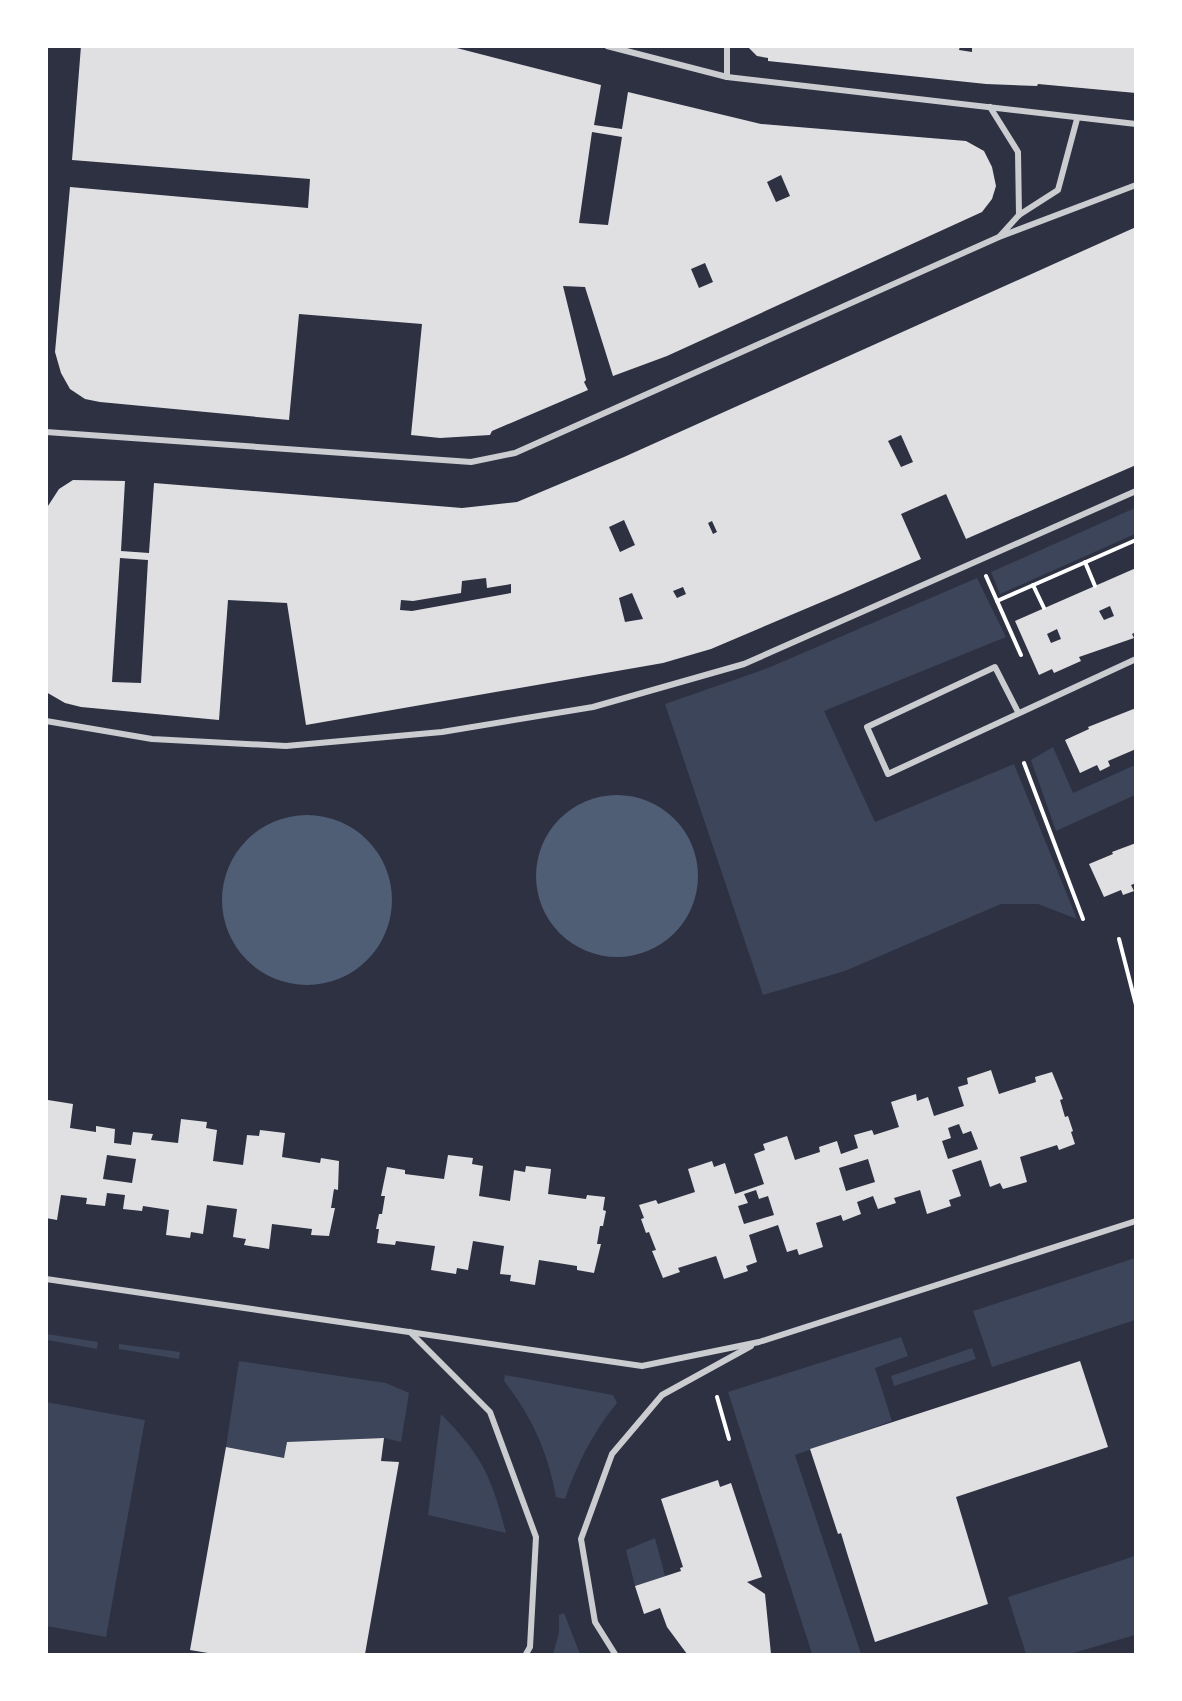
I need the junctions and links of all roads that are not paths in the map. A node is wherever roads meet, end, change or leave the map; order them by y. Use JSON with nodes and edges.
{"nodes":[{"id":1,"x":607,"y":46,"type":"edge"},
{"id":2,"x":727,"y":46,"type":"edge"},
{"id":3,"x":727,"y":77,"type":"junction"},
{"id":4,"x":990,"y":107,"type":"junction"},
{"id":5,"x":1077,"y":119,"type":"junction"},
{"id":6,"x":1136,"y":124,"type":"edge"},
{"id":7,"x":1135,"y":183,"type":"edge"},
{"id":8,"x":1019,"y":215,"type":"junction"},
{"id":9,"x":999,"y":237,"type":"junction"},
{"id":10,"x":46,"y":432,"type":"edge"},
{"id":11,"x":1136,"y":491,"type":"edge"},
{"id":12,"x":1136,"y":658,"type":"edge"},
{"id":13,"x":1017,"y":712,"type":"junction"},
{"id":14,"x":46,"y":721,"type":"edge"},
{"id":15,"x":1136,"y":1221,"type":"edge"},
{"id":16,"x":46,"y":1279,"type":"edge"},
{"id":17,"x":410,"y":1331,"type":"junction"},
{"id":18,"x":759,"y":1342,"type":"junction"},
{"id":19,"x":526,"y":1654,"type":"edge"},
{"id":20,"x":615,"y":1654,"type":"edge"}],
"edges":[{"from":1,"to":3,"type":"street"},
{"from":2,"to":3,"type":"street"},
{"from":3,"to":4,"type":"street"},
{"from":4,"to":5,"type":"street"},
{"from":4,"to":8,"type":"street"},
{"from":5,"to":6,"type":"street"},
{"from":5,"to":8,"type":"street"},
{"from":7,"to":9,"type":"street"},
{"from":8,"to":9,"type":"street"},
{"from":9,"to":10,"type":"street"},
{"from":11,"to":14,"type":"street"},
{"from":12,"to":13,"type":"street"},
{"from":13,"to":13,"type":"street"},
{"from":15,"to":18,"type":"street"},
{"from":16,"to":17,"type":"street"},
{"from":17,"to":18,"type":"street"},
{"from":17,"to":19,"type":"street"},
{"from":18,"to":20,"type":"street"}]}
